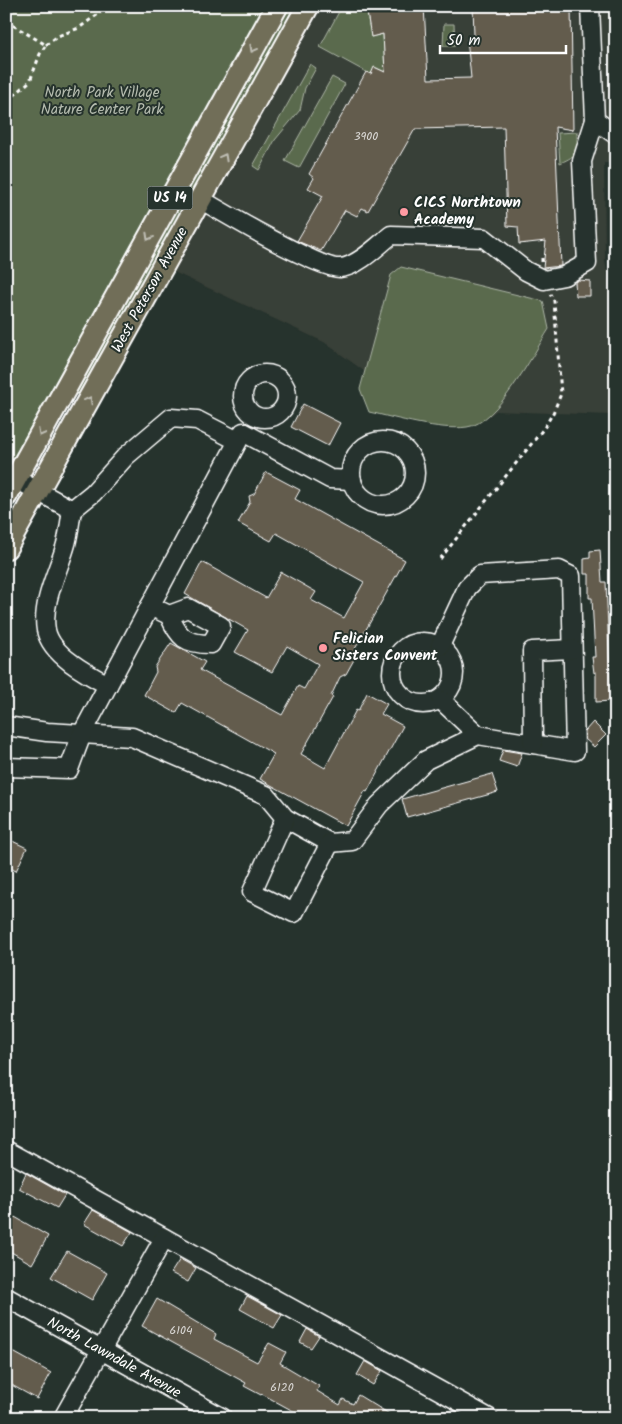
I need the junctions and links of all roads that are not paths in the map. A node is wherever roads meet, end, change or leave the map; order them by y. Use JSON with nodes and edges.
{"nodes":[{"id":1,"x":277,"y":6,"type":"edge"},
{"id":2,"x":308,"y":6,"type":"edge"},
{"id":3,"x":590,"y":6,"type":"edge"},
{"id":4,"x":595,"y":120,"type":"junction"},
{"id":5,"x":616,"y":135,"type":"edge"},
{"id":6,"x":200,"y":199,"type":"junction"},
{"id":7,"x":253,"y":414,"type":"dead end"},
{"id":8,"x":240,"y":436,"type":"junction"},
{"id":9,"x":352,"y":480,"type":"dead end"},
{"id":10,"x":11,"y":487,"type":"edge"},
{"id":11,"x":38,"y":490,"type":"junction"},
{"id":12,"x":72,"y":510,"type":"junction"},
{"id":13,"x":6,"y":548,"type":"edge"},
{"id":14,"x":150,"y":606,"type":"junction"},
{"id":15,"x":169,"y":615,"type":"dead end"},
{"id":16,"x":440,"y":646,"type":"junction"},
{"id":17,"x":572,"y":649,"type":"junction"},
{"id":18,"x":108,"y":685,"type":"junction"},
{"id":19,"x":441,"y":700,"type":"junction"},
{"id":20,"x":6,"y":726,"type":"edge"},
{"id":21,"x":82,"y":734,"type":"junction"},
{"id":22,"x":478,"y":735,"type":"junction"},
{"id":23,"x":533,"y":744,"type":"junction"},
{"id":24,"x":6,"y":767,"type":"edge"},
{"id":25,"x":285,"y":818,"type":"junction"},
{"id":26,"x":330,"y":843,"type":"junction"},
{"id":27,"x":6,"y":1150,"type":"edge"},
{"id":28,"x":164,"y":1238,"type":"junction"},
{"id":29,"x":6,"y":1297,"type":"edge"},
{"id":30,"x":101,"y":1350,"type":"junction"},
{"id":31,"x":63,"y":1418,"type":"edge"},
{"id":32,"x":223,"y":1418,"type":"edge"},
{"id":33,"x":489,"y":1418,"type":"edge"}],
"edges":[{"from":1,"to":10,"type":"main road","name":"West Peterson Avenue","number":"US 14","one_way":true},
{"from":6,"to":2,"type":"main road","name":"West Peterson Avenue","number":"US 14","one_way":true},
{"from":3,"to":4,"type":"street"},
{"from":4,"to":5,"type":"street"},
{"from":4,"to":6,"type":"street"},
{"from":11,"to":6,"type":"main road","name":"West Peterson Avenue","number":"US 14","one_way":true},
{"from":7,"to":8,"type":"street"},
{"from":8,"to":9,"type":"street"},
{"from":8,"to":12,"type":"street"},
{"from":8,"to":14,"type":"street"},
{"from":10,"to":11,"type":"street"},
{"from":11,"to":12,"type":"street"},
{"from":11,"to":13,"type":"main road","name":"West Peterson Avenue","number":"US 14"},
{"from":12,"to":18,"type":"street"},
{"from":14,"to":15,"type":"street"},
{"from":14,"to":18,"type":"street"},
{"from":16,"to":17,"type":"street"},
{"from":16,"to":19,"type":"street"},
{"from":16,"to":19,"type":"street"},
{"from":17,"to":23,"type":"street"},
{"from":17,"to":23,"type":"street"},
{"from":18,"to":21,"type":"street"},
{"from":19,"to":22,"type":"street"},
{"from":20,"to":21,"type":"street"},
{"from":21,"to":24,"type":"street"},
{"from":21,"to":25,"type":"street"},
{"from":22,"to":23,"type":"street"},
{"from":22,"to":26,"type":"street"},
{"from":25,"to":26,"type":"street"},
{"from":25,"to":26,"type":"street"},
{"from":27,"to":28,"type":"street"},
{"from":28,"to":30,"type":"street"},
{"from":28,"to":33,"type":"street"},
{"from":29,"to":30,"type":"street","name":"North Lawndale Avenue"},
{"from":30,"to":31,"type":"street"},
{"from":30,"to":32,"type":"street","name":"North Lawndale Avenue"}]}
